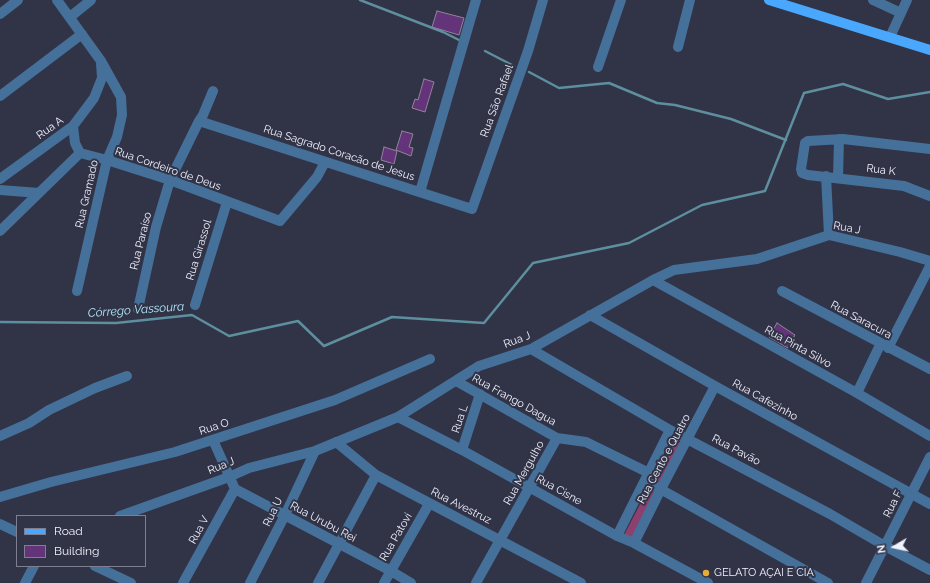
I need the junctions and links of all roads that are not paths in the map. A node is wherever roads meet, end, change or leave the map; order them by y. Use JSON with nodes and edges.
{"nodes":[{"id":1,"x":18,"y":0,"type":"edge"},
{"id":2,"x":57,"y":0,"type":"edge"},
{"id":3,"x":91,"y":0,"type":"edge"},
{"id":4,"x":476,"y":0,"type":"edge"},
{"id":5,"x":543,"y":0,"type":"edge"},
{"id":6,"x":621,"y":0,"type":"edge"},
{"id":7,"x":690,"y":0,"type":"edge"},
{"id":8,"x":769,"y":0,"type":"edge"},
{"id":9,"x":873,"y":0,"type":"edge"},
{"id":10,"x":907,"y":0,"type":"edge"},
{"id":11,"x":901,"y":13,"type":"junction"},
{"id":12,"x":0,"y":14,"type":"edge"},
{"id":13,"x":70,"y":17,"type":"junction"},
{"id":14,"x":82,"y":34,"type":"junction"},
{"id":15,"x":890,"y":37,"type":"junction"},
{"id":16,"x":678,"y":47,"type":"dead end"},
{"id":17,"x":930,"y":50,"type":"edge"},
{"id":18,"x":101,"y":61,"type":"junction"},
{"id":19,"x":598,"y":67,"type":"dead end"},
{"id":20,"x":213,"y":91,"type":"dead end"},
{"id":21,"x":0,"y":96,"type":"edge"},
{"id":22,"x":199,"y":121,"type":"junction"},
{"id":23,"x":73,"y":126,"type":"junction"},
{"id":24,"x":839,"y":139,"type":"junction"},
{"id":25,"x":930,"y":149,"type":"edge"},
{"id":26,"x":80,"y":153,"type":"junction"},
{"id":27,"x":106,"y":160,"type":"junction"},
{"id":28,"x":325,"y":162,"type":"junction"},
{"id":29,"x":826,"y":176,"type":"junction"},
{"id":30,"x":0,"y":178,"type":"edge"},
{"id":31,"x":838,"y":178,"type":"junction"},
{"id":32,"x":170,"y":180,"type":"junction"},
{"id":33,"x":0,"y":190,"type":"edge"},
{"id":34,"x":420,"y":192,"type":"junction"},
{"id":35,"x":39,"y":193,"type":"junction"},
{"id":36,"x":930,"y":196,"type":"edge"},
{"id":37,"x":227,"y":202,"type":"junction"},
{"id":38,"x":472,"y":208,"type":"joint"},
{"id":39,"x":1,"y":229,"type":"edge"},
{"id":40,"x":829,"y":235,"type":"junction"},
{"id":41,"x":930,"y":260,"type":"edge"},
{"id":42,"x":930,"y":266,"type":"edge"},
{"id":43,"x":653,"y":280,"type":"junction"},
{"id":44,"x":77,"y":292,"type":"dead end"},
{"id":45,"x":782,"y":292,"type":"dead end"},
{"id":46,"x":195,"y":305,"type":"dead end"},
{"id":47,"x":138,"y":309,"type":"dead end"},
{"id":48,"x":590,"y":315,"type":"junction"},
{"id":49,"x":885,"y":346,"type":"junction"},
{"id":50,"x":531,"y":349,"type":"junction"},
{"id":51,"x":430,"y":359,"type":"dead end"},
{"id":52,"x":930,"y":369,"type":"edge"},
{"id":53,"x":127,"y":376,"type":"dead end"},
{"id":54,"x":456,"y":381,"type":"junction"},
{"id":55,"x":715,"y":386,"type":"junction"},
{"id":56,"x":857,"y":393,"type":"junction"},
{"id":57,"x":480,"y":394,"type":"junction"},
{"id":58,"x":398,"y":417,"type":"junction"},
{"id":59,"x":670,"y":430,"type":"junction"},
{"id":60,"x":0,"y":436,"type":"edge"},
{"id":61,"x":930,"y":436,"type":"edge"},
{"id":62,"x":557,"y":438,"type":"junction"},
{"id":63,"x":688,"y":438,"type":"junction"},
{"id":64,"x":213,"y":440,"type":"junction"},
{"id":65,"x":336,"y":442,"type":"junction"},
{"id":66,"x":462,"y":450,"type":"junction"},
{"id":67,"x":315,"y":451,"type":"junction"},
{"id":68,"x":930,"y":457,"type":"edge"},
{"id":69,"x":376,"y":475,"type":"junction"},
{"id":70,"x":230,"y":477,"type":"junction"},
{"id":71,"x":647,"y":477,"type":"junction"},
{"id":72,"x":529,"y":488,"type":"junction"},
{"id":73,"x":235,"y":489,"type":"junction"},
{"id":74,"x":661,"y":489,"type":"junction"},
{"id":75,"x":911,"y":494,"type":"junction"},
{"id":76,"x":0,"y":497,"type":"edge"},
{"id":77,"x":429,"y":504,"type":"junction"},
{"id":78,"x":930,"y":504,"type":"edge"},
{"id":79,"x":123,"y":515,"type":"edge"},
{"id":80,"x":285,"y":515,"type":"junction"},
{"id":81,"x":0,"y":524,"type":"edge"},
{"id":82,"x":16,"y":532,"type":"edge"},
{"id":83,"x":617,"y":536,"type":"junction"},
{"id":84,"x":500,"y":540,"type":"junction"},
{"id":85,"x":634,"y":543,"type":"junction"},
{"id":86,"x":339,"y":544,"type":"junction"},
{"id":87,"x":885,"y":546,"type":"junction"},
{"id":88,"x":33,"y":567,"type":"edge"},
{"id":89,"x":97,"y":567,"type":"edge"},
{"id":90,"x":930,"y":570,"type":"edge"},
{"id":91,"x":390,"y":571,"type":"junction"},
{"id":92,"x":25,"y":583,"type":"edge"},
{"id":93,"x":131,"y":583,"type":"edge"},
{"id":94,"x":183,"y":583,"type":"edge"},
{"id":95,"x":250,"y":583,"type":"edge"},
{"id":96,"x":318,"y":583,"type":"edge"},
{"id":97,"x":384,"y":583,"type":"edge"},
{"id":98,"x":411,"y":583,"type":"edge"},
{"id":99,"x":476,"y":583,"type":"edge"},
{"id":100,"x":581,"y":583,"type":"edge"},
{"id":101,"x":708,"y":583,"type":"edge"},
{"id":102,"x":828,"y":583,"type":"edge"},
{"id":103,"x":866,"y":583,"type":"edge"}],
"edges":[{"from":1,"to":12,"type":"street"},
{"from":2,"to":13,"type":"street","name":"Rua Gramado"},
{"from":3,"to":13,"type":"street"},
{"from":4,"to":34,"type":"street"},
{"from":5,"to":38,"type":"street","name":"Rua São Rafael"},
{"from":6,"to":19,"type":"street"},
{"from":7,"to":16,"type":"street"},
{"from":8,"to":15,"type":"main road"},
{"from":9,"to":11,"type":"street"},
{"from":10,"to":11,"type":"street"},
{"from":11,"to":15,"type":"street"},
{"from":13,"to":14,"type":"street","name":"Rua Gramado"},
{"from":14,"to":18,"type":"street","name":"Rua Gramado"},
{"from":14,"to":21,"type":"street"},
{"from":15,"to":17,"type":"main road"},
{"from":18,"to":23,"type":"street","name":"Rua A"},
{"from":18,"to":27,"type":"street","name":"Rua Gramado"},
{"from":20,"to":22,"type":"street","name":"Rua Paraíso"},
{"from":22,"to":28,"type":"street","name":"Rua Sagrado Coracão de Jesus"},
{"from":22,"to":32,"type":"street","name":"Rua Paraíso"},
{"from":23,"to":26,"type":"street"},
{"from":23,"to":30,"type":"street","name":"Rua A"},
{"from":24,"to":25,"type":"street"},
{"from":24,"to":29,"type":"street","name":"Rua K"},
{"from":24,"to":31,"type":"street"},
{"from":26,"to":27,"type":"street","name":"Rua Cordeiro de Deus"},
{"from":26,"to":35,"type":"street"},
{"from":27,"to":32,"type":"street","name":"Rua Cordeiro de Deus"},
{"from":27,"to":44,"type":"street","name":"Rua Gramado"},
{"from":28,"to":34,"type":"street","name":"Rua Sagrado Coracão de Jesus"},
{"from":28,"to":37,"type":"street","name":"Rua Cordeiro de Deus"},
{"from":29,"to":31,"type":"street","name":"Rua K"},
{"from":29,"to":40,"type":"street"},
{"from":31,"to":36,"type":"street","name":"Rua K"},
{"from":32,"to":37,"type":"street","name":"Rua Cordeiro de Deus"},
{"from":32,"to":47,"type":"street","name":"Rua Paraíso"},
{"from":33,"to":35,"type":"street"},
{"from":34,"to":38,"type":"street","name":"Rua Sagrado Coracão de Jesus"},
{"from":35,"to":39,"type":"street"},
{"from":37,"to":46,"type":"street","name":"Rua Girassol"},
{"from":40,"to":41,"type":"street","name":"Rua J"},
{"from":40,"to":43,"type":"street","name":"Rua J"},
{"from":42,"to":49,"type":"street"},
{"from":43,"to":48,"type":"street","name":"Rua J"},
{"from":43,"to":56,"type":"street","name":"Rua Pinta Silvo"},
{"from":45,"to":49,"type":"street","name":"Rua Saracura"},
{"from":48,"to":50,"type":"street","name":"Rua J"},
{"from":48,"to":55,"type":"street","name":"Rua Cafezinho"},
{"from":49,"to":52,"type":"street","name":"Rua Saracura"},
{"from":49,"to":56,"type":"street"},
{"from":50,"to":54,"type":"street","name":"Rua J"},
{"from":50,"to":59,"type":"street","name":"Rua Pavão"},
{"from":51,"to":64,"type":"street","name":"Rua O"},
{"from":53,"to":60,"type":"street"},
{"from":54,"to":57,"type":"street","name":"Rua Frango Dagua"},
{"from":54,"to":58,"type":"street","name":"Rua J"},
{"from":55,"to":63,"type":"street","name":"Rua Cento e Quatro"},
{"from":55,"to":75,"type":"street","name":"Rua Cafezinho"},
{"from":56,"to":61,"type":"street","name":"Rua Pinta Silvo"},
{"from":57,"to":62,"type":"street","name":"Rua Frango Dagua"},
{"from":57,"to":66,"type":"street","name":"Rua L"},
{"from":58,"to":65,"type":"street","name":"Rua J"},
{"from":58,"to":66,"type":"street","name":"Rua Cisne"},
{"from":59,"to":63,"type":"street","name":"Rua Pavão"},
{"from":59,"to":71,"type":"street","name":"Rua Cento e Quatro"},
{"from":62,"to":71,"type":"street","name":"Rua Frango Dagua"},
{"from":62,"to":72,"type":"street","name":"Rua Mergulho"},
{"from":63,"to":74,"type":"street","name":"Rua Cento e Quatro"},
{"from":63,"to":87,"type":"street","name":"Rua Pavão"},
{"from":64,"to":70,"type":"street"},
{"from":64,"to":76,"type":"street","name":"Rua O"},
{"from":65,"to":67,"type":"street","name":"Rua J"},
{"from":65,"to":69,"type":"street","name":"Rua Avestruz"},
{"from":66,"to":72,"type":"street","name":"Rua Cisne"},
{"from":67,"to":70,"type":"street","name":"Rua J"},
{"from":67,"to":80,"type":"street","name":"Rua U"},
{"from":68,"to":75,"type":"street","name":"Rua F"},
{"from":69,"to":77,"type":"street","name":"Rua Avestruz"},
{"from":69,"to":86,"type":"street"},
{"from":70,"to":73,"type":"street"},
{"from":70,"to":79,"type":"street","name":"Rua J"},
{"from":71,"to":74,"type":"street","name":"Rua Frango Dagua"},
{"from":71,"to":83,"type":"street","name":"Rua Cento e Quatro"},
{"from":72,"to":83,"type":"street","name":"Rua Cisne"},
{"from":72,"to":84,"type":"street","name":"Rua Mergulho"},
{"from":73,"to":80,"type":"street","name":"Rua Urubu Rei"},
{"from":73,"to":94,"type":"street","name":"Rua V"},
{"from":74,"to":85,"type":"street","name":"Rua Cento e Quatro"},
{"from":74,"to":102,"type":"street"},
{"from":75,"to":78,"type":"street","name":"Rua Cafezinho"},
{"from":75,"to":87,"type":"street","name":"Rua F"},
{"from":77,"to":84,"type":"street","name":"Rua Avestruz"},
{"from":77,"to":91,"type":"street","name":"Rua Patovi"},
{"from":80,"to":86,"type":"street","name":"Rua Urubu Rei"},
{"from":80,"to":95,"type":"street","name":"Rua U"},
{"from":81,"to":82,"type":"street"},
{"from":83,"to":85,"type":"street","name":"Rua Cisne"},
{"from":84,"to":99,"type":"street","name":"Rua Mergulho"},
{"from":84,"to":100,"type":"street","name":"Rua Avestruz"},
{"from":85,"to":101,"type":"street","name":"Rua Cisne"},
{"from":86,"to":91,"type":"street","name":"Rua Urubu Rei"},
{"from":86,"to":96,"type":"street"},
{"from":87,"to":90,"type":"street","name":"Rua Pavão"},
{"from":87,"to":103,"type":"street","name":"Rua F"},
{"from":88,"to":92,"type":"street"},
{"from":89,"to":93,"type":"street"},
{"from":91,"to":97,"type":"street","name":"Rua Patovi"},
{"from":91,"to":98,"type":"street","name":"Rua Urubu Rei"}]}
